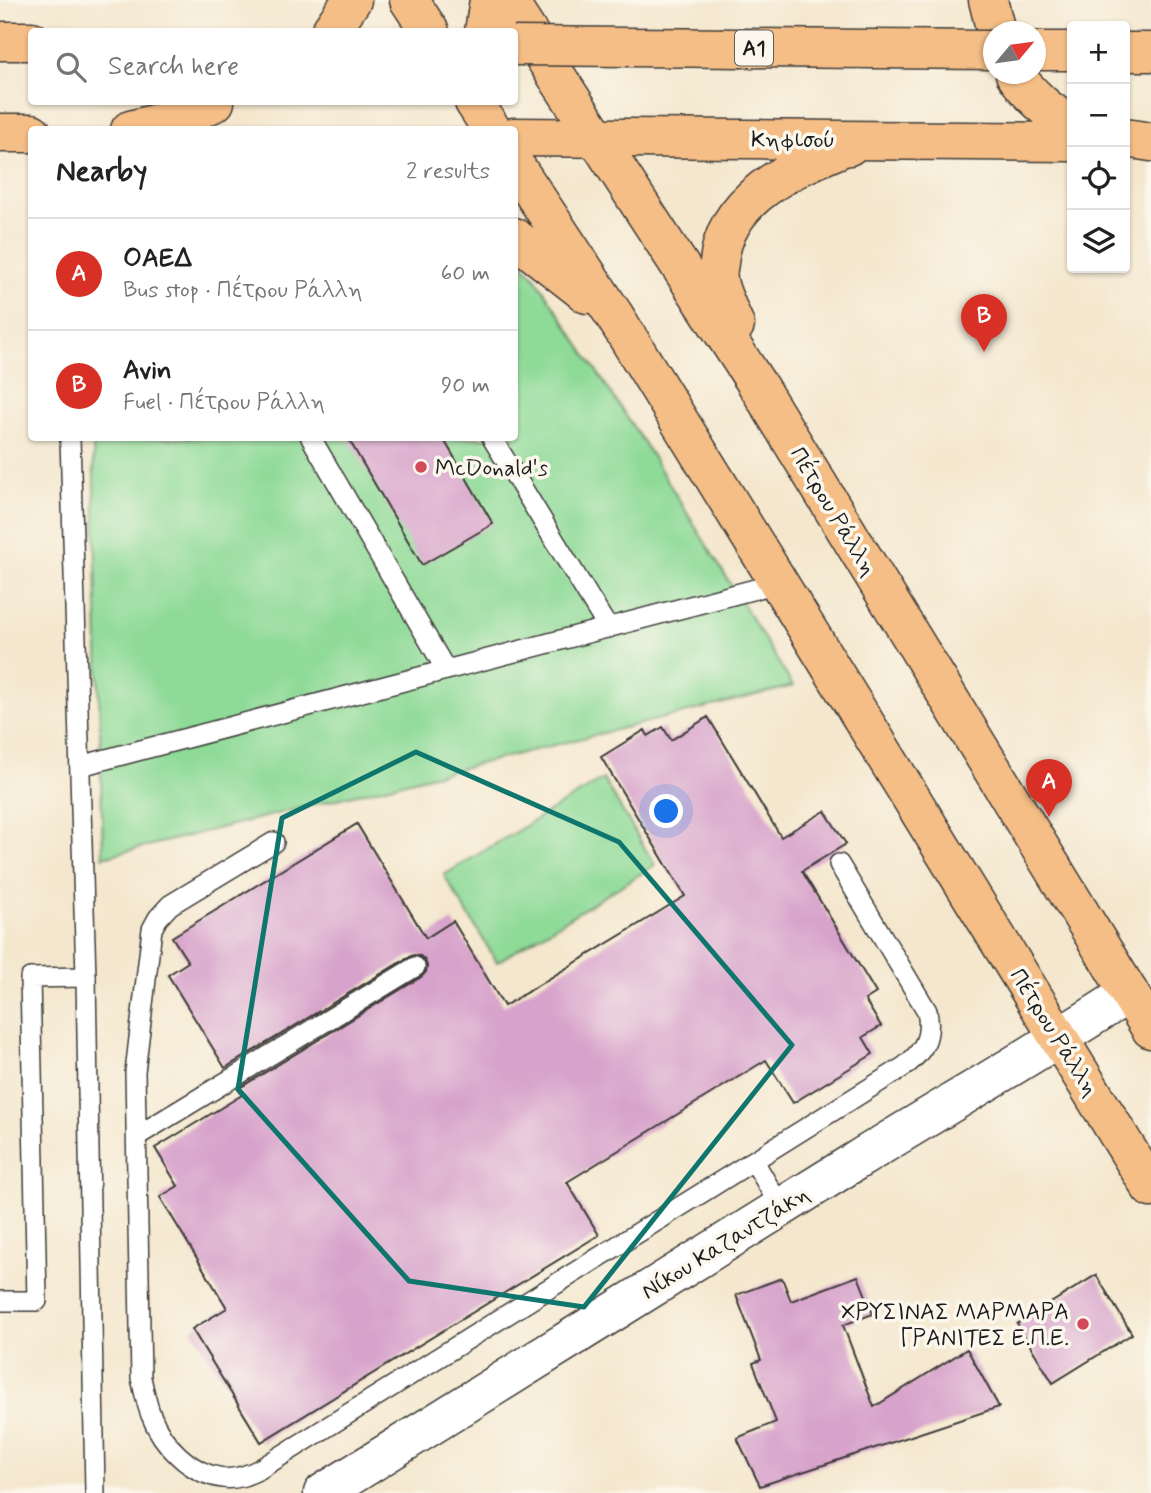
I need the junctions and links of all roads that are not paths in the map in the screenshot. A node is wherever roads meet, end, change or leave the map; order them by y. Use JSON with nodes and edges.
{"nodes":[{"id":1,"x":352,"y":0,"type":"edge"},
{"id":2,"x":409,"y":0,"type":"edge"},
{"id":3,"x":489,"y":0,"type":"edge"},
{"id":4,"x":507,"y":0,"type":"edge"},
{"id":5,"x":988,"y":0,"type":"edge"},
{"id":6,"x":993,"y":21,"type":"edge"},
{"id":7,"x":333,"y":28,"type":"edge"},
{"id":8,"x":426,"y":28,"type":"edge"},
{"id":9,"x":486,"y":28,"type":"edge"},
{"id":10,"x":0,"y":41,"type":"edge"},
{"id":11,"x":28,"y":41,"type":"edge"},
{"id":12,"x":518,"y":46,"type":"edge"},
{"id":13,"x":983,"y":50,"type":"edge"},
{"id":14,"x":1046,"y":51,"type":"edge"},
{"id":15,"x":1067,"y":51,"type":"edge"},
{"id":16,"x":1130,"y":51,"type":"edge"},
{"id":17,"x":1151,"y":52,"type":"edge"},
{"id":18,"x":1024,"y":84,"type":"edge"},
{"id":19,"x":209,"y":105,"type":"edge"},
{"id":20,"x":476,"y":105,"type":"edge"},
{"id":21,"x":486,"y":105,"type":"edge"},
{"id":22,"x":1067,"y":121,"type":"edge"},
{"id":23,"x":145,"y":126,"type":"edge"},
{"id":24,"x":490,"y":126,"type":"edge"},
{"id":25,"x":492,"y":126,"type":"edge"},
{"id":26,"x":0,"y":133,"type":"edge"},
{"id":27,"x":28,"y":133,"type":"edge"},
{"id":28,"x":518,"y":137,"type":"edge"},
{"id":29,"x":597,"y":138,"type":"junction"},
{"id":30,"x":895,"y":140,"type":"junction"},
{"id":31,"x":1130,"y":140,"type":"edge"},
{"id":32,"x":1067,"y":142,"type":"edge"},
{"id":33,"x":1151,"y":142,"type":"edge"},
{"id":34,"x":518,"y":170,"type":"edge"},
{"id":35,"x":518,"y":240,"type":"edge"},
{"id":36,"x":614,"y":315,"type":"junction"},
{"id":37,"x":758,"y":386,"type":"junction"},
{"id":38,"x":69,"y":441,"type":"edge"},
{"id":39,"x":313,"y":441,"type":"edge"},
{"id":40,"x":494,"y":441,"type":"edge"},
{"id":41,"x":778,"y":583,"type":"junction"},
{"id":42,"x":608,"y":628,"type":"junction"},
{"id":43,"x":446,"y":670,"type":"junction"},
{"id":44,"x":80,"y":766,"type":"junction"},
{"id":45,"x":274,"y":842,"type":"dead end"},
{"id":46,"x":839,"y":864,"type":"dead end"},
{"id":47,"x":415,"y":967,"type":"dead end"},
{"id":48,"x":86,"y":977,"type":"junction"},
{"id":49,"x":1129,"y":993,"type":"junction"},
{"id":50,"x":1151,"y":1029,"type":"edge"},
{"id":51,"x":1059,"y":1039,"type":"junction"},
{"id":52,"x":137,"y":1136,"type":"junction"},
{"id":53,"x":754,"y":1161,"type":"junction"},
{"id":54,"x":1151,"y":1188,"type":"edge"},
{"id":55,"x":781,"y":1208,"type":"junction"},
{"id":56,"x":0,"y":1301,"type":"edge"},
{"id":57,"x":95,"y":1493,"type":"edge"},
{"id":58,"x":323,"y":1493,"type":"edge"}],
"edges":[{"from":1,"to":7,"type":"main road"},
{"from":2,"to":8,"type":"main road"},
{"from":3,"to":9,"type":"main road"},
{"from":4,"to":29,"type":"main road","name":"Πέτρου Ράλλη"},
{"from":5,"to":6,"type":"main road"},
{"from":10,"to":11,"type":"main road"},
{"from":12,"to":13,"type":"main road","number":"Α1","bridge":true},
{"from":14,"to":15,"type":"main road"},
{"from":16,"to":17,"type":"main road"},
{"from":18,"to":22,"type":"main road"},
{"from":19,"to":23,"type":"main road"},
{"from":20,"to":24,"type":"main road"},
{"from":21,"to":25,"type":"main road"},
{"from":26,"to":27,"type":"main road"},
{"from":28,"to":29,"type":"main road","name":"Κηφισού"},
{"from":29,"to":30,"type":"main road","name":"Κηφισού"},
{"from":29,"to":37,"type":"main road","name":"Πέτρου Ράλλη"},
{"from":30,"to":32,"type":"main road","name":"Κηφισού"},
{"from":30,"to":37,"type":"main road"},
{"from":31,"to":33,"type":"main road"},
{"from":34,"to":36,"type":"main road","name":"Πέτρου Ράλλη"},
{"from":35,"to":36,"type":"main road"},
{"from":36,"to":41,"type":"main road","name":"Πέτρου Ράλλη"},
{"from":37,"to":49,"type":"main road","name":"Πέτρου Ράλλη"},
{"from":38,"to":44,"type":"lane"},
{"from":39,"to":43,"type":"lane"},
{"from":40,"to":42,"type":"lane"},
{"from":41,"to":42,"type":"lane"},
{"from":41,"to":51,"type":"main road","name":"Πέτρου Ράλλη"},
{"from":42,"to":43,"type":"lane"},
{"from":43,"to":44,"type":"lane"},
{"from":44,"to":48,"type":"lane"},
{"from":45,"to":52,"type":"lane"},
{"from":46,"to":53,"type":"lane"},
{"from":47,"to":52,"type":"lane"},
{"from":48,"to":56,"type":"lane"},
{"from":48,"to":57,"type":"lane"},
{"from":49,"to":50,"type":"main road","name":"Πέτρου Ράλλη"},
{"from":49,"to":51,"type":"street","name":"Νίκου Καζαντζάκη"},
{"from":51,"to":54,"type":"main road","name":"Πέτρου Ράλλη"},
{"from":51,"to":55,"type":"street","name":"Νίκου Καζαντζάκη"},
{"from":52,"to":53,"type":"lane"},
{"from":53,"to":55,"type":"lane"},
{"from":55,"to":58,"type":"street","name":"Νίκου Καζαντζάκη"}]}
